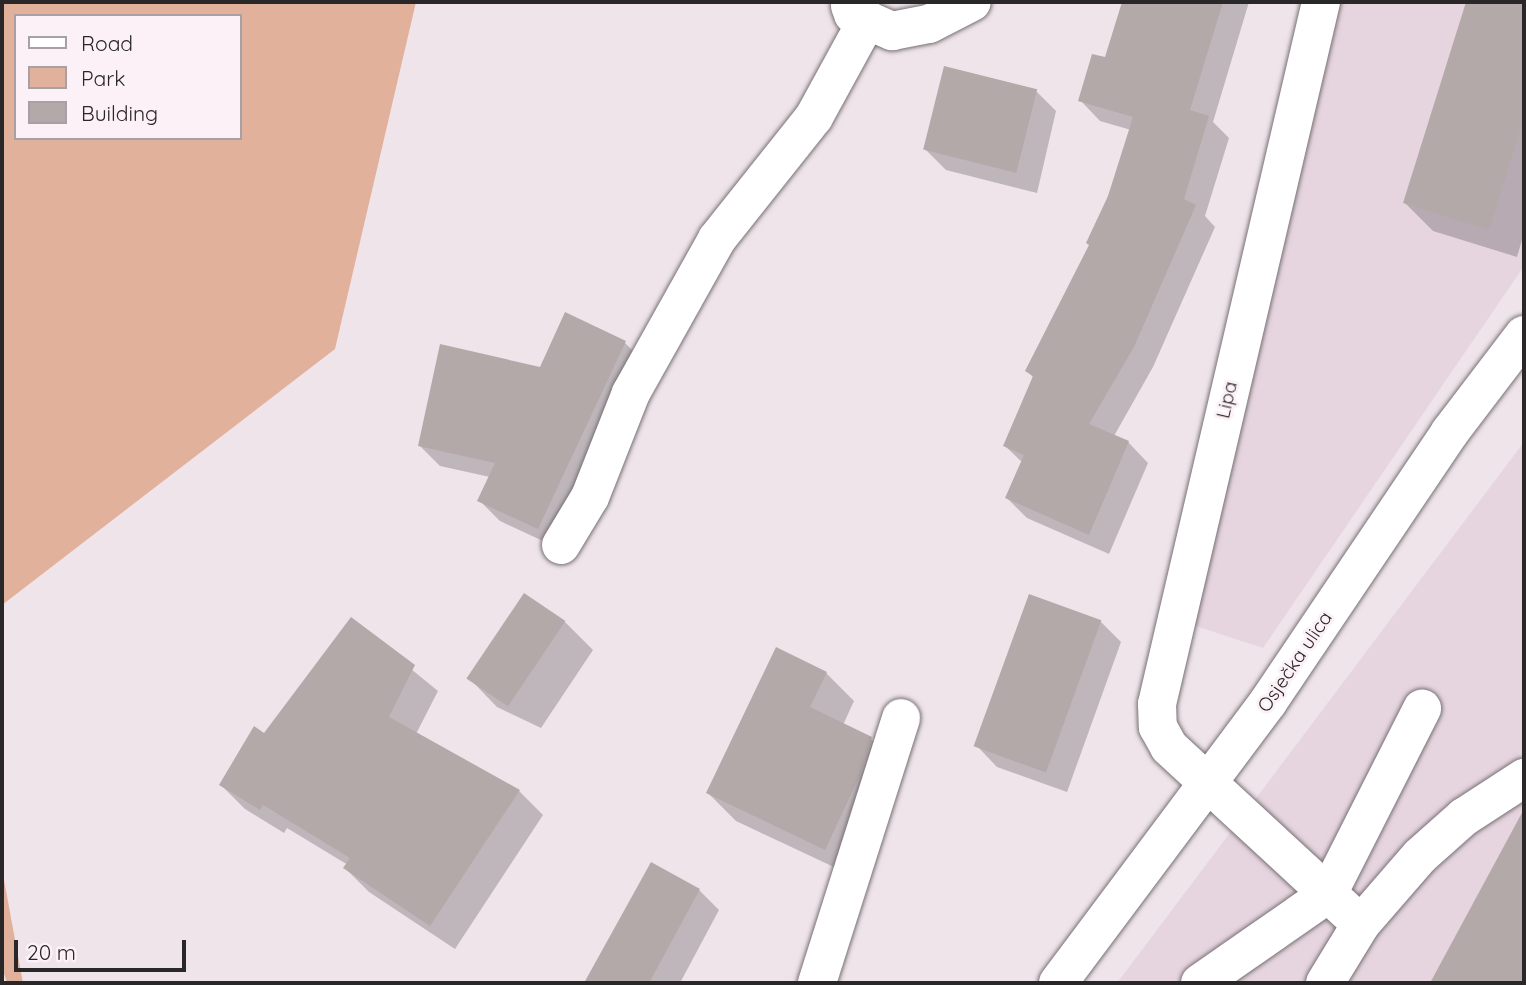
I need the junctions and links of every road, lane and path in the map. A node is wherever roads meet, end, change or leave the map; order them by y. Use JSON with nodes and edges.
{"nodes":[{"id":1,"x":972,"y":2,"type":"edge"},
{"id":2,"x":1321,"y":2,"type":"edge"},
{"id":3,"x":857,"y":11,"type":"edge"},
{"id":4,"x":1524,"y":335,"type":"edge"},
{"id":5,"x":561,"y":545,"type":"dead end"},
{"id":6,"x":1422,"y":709,"type":"dead end"},
{"id":7,"x":901,"y":718,"type":"dead end"},
{"id":8,"x":1524,"y":778,"type":"edge"},
{"id":9,"x":1206,"y":784,"type":"junction"},
{"id":10,"x":1328,"y":894,"type":"junction"},
{"id":11,"x":1361,"y":924,"type":"junction"},
{"id":12,"x":817,"y":983,"type":"edge"},
{"id":13,"x":1058,"y":983,"type":"edge"},
{"id":14,"x":1200,"y":983,"type":"edge"},
{"id":15,"x":1325,"y":983,"type":"edge"}],
"edges":[{"from":1,"to":3,"type":"street"},
{"from":2,"to":9,"type":"street","name":"Lipa"},
{"from":3,"to":5,"type":"street"},
{"from":4,"to":9,"type":"street","name":"Osječka ulica"},
{"from":6,"to":10,"type":"street"},
{"from":7,"to":12,"type":"street"},
{"from":8,"to":11,"type":"street"},
{"from":9,"to":10,"type":"street","name":"Lipa"},
{"from":9,"to":13,"type":"street","name":"Osječka ulica"},
{"from":10,"to":11,"type":"street","name":"Lipa"},
{"from":10,"to":14,"type":"street"},
{"from":11,"to":15,"type":"street"}]}
